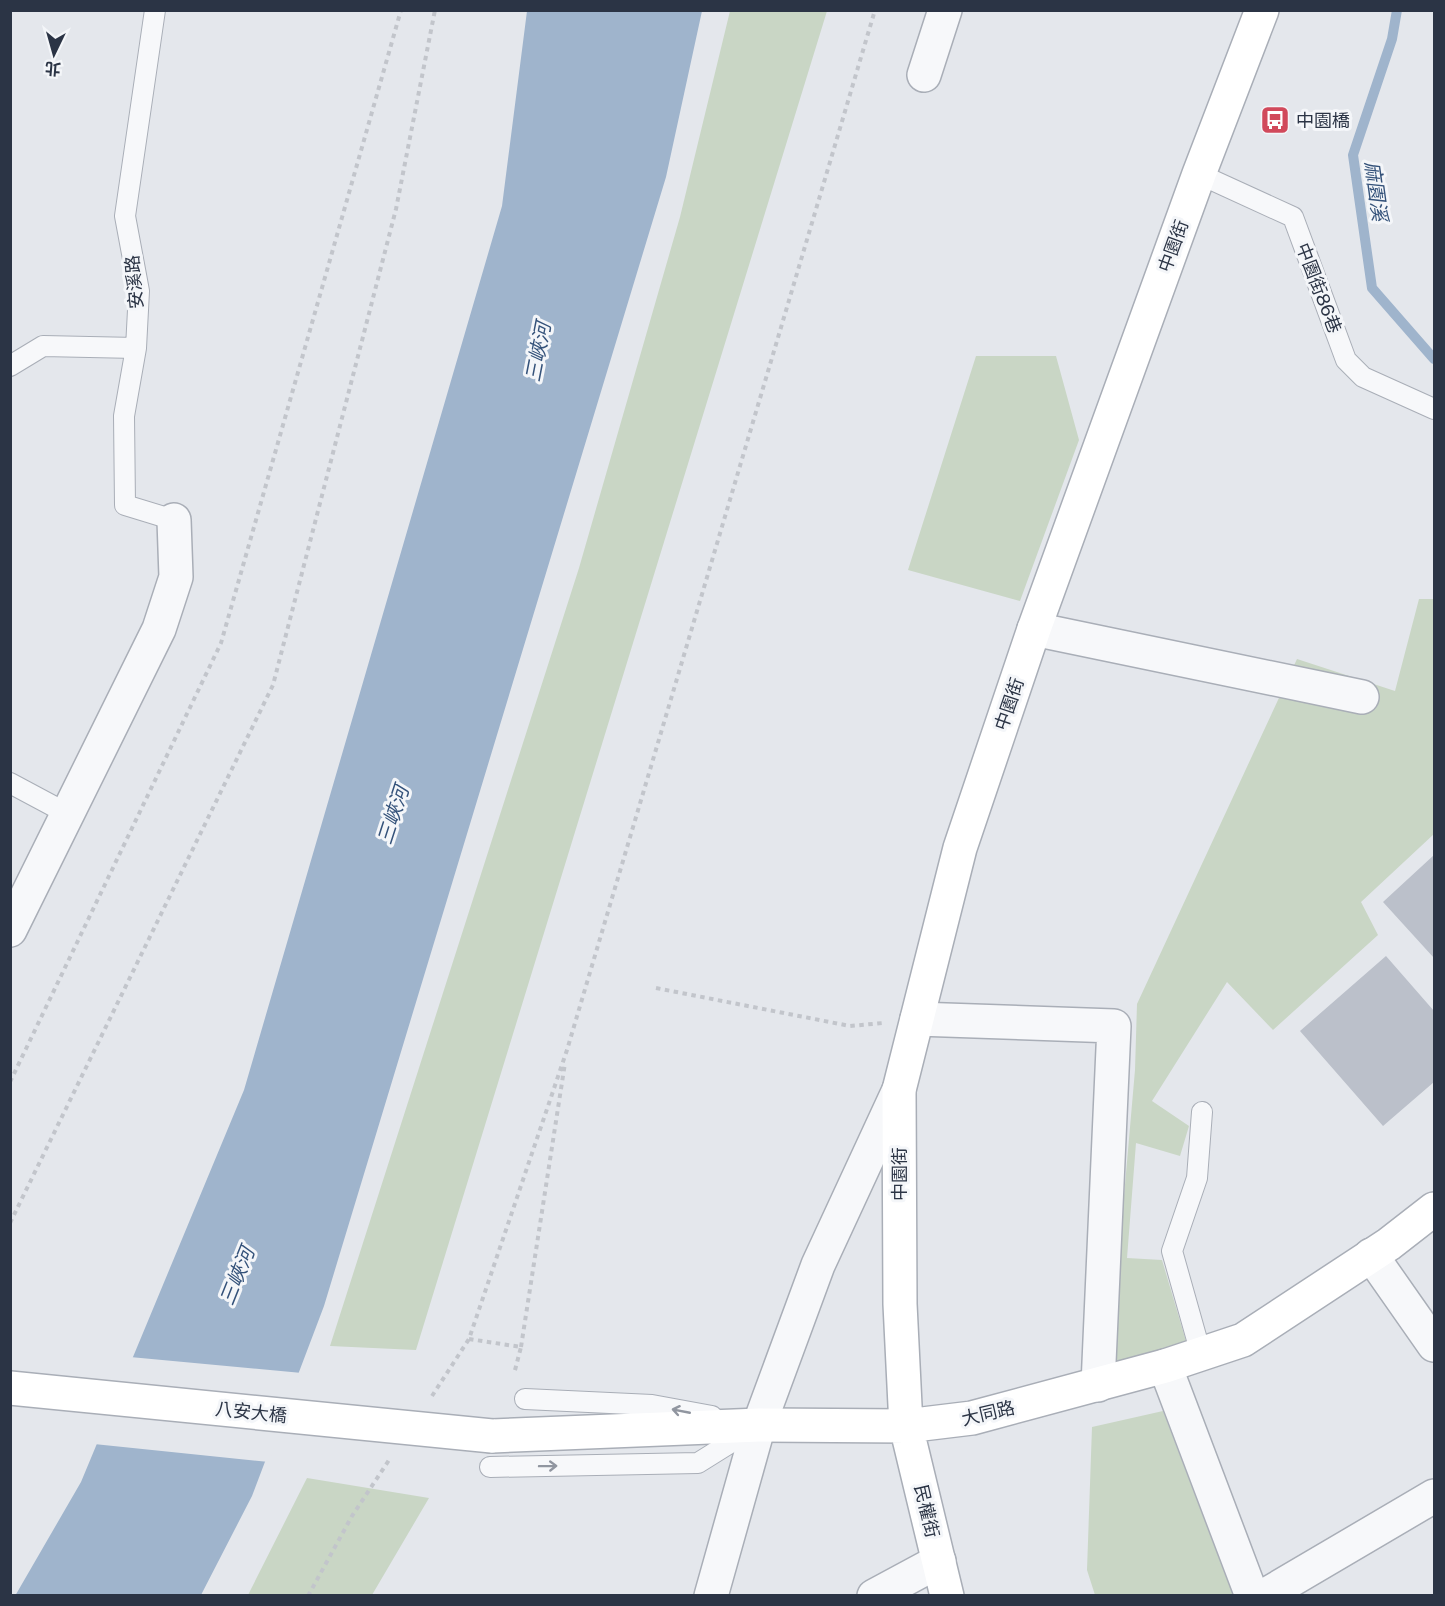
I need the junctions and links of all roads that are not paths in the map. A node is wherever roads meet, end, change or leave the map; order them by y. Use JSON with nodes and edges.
{"nodes":[{"id":1,"x":155,"y":10,"type":"edge"},
{"id":2,"x":945,"y":10,"type":"edge"},
{"id":3,"x":1262,"y":10,"type":"edge"},
{"id":4,"x":924,"y":75,"type":"dead end"},
{"id":5,"x":1199,"y":174,"type":"junction"},
{"id":6,"x":136,"y":348,"type":"junction"},
{"id":7,"x":10,"y":366,"type":"edge"},
{"id":8,"x":1434,"y":409,"type":"edge"},
{"id":9,"x":174,"y":520,"type":"joint"},
{"id":10,"x":1034,"y":629,"type":"junction"},
{"id":11,"x":1362,"y":697,"type":"dead end"},
{"id":12,"x":10,"y":783,"type":"edge"},
{"id":13,"x":68,"y":814,"type":"junction"},
{"id":14,"x":10,"y":930,"type":"edge"},
{"id":15,"x":916,"y":1019,"type":"junction"},
{"id":16,"x":899,"y":1090,"type":"junction"},
{"id":17,"x":1202,"y":1112,"type":"dead end"},
{"id":18,"x":1434,"y":1209,"type":"edge"},
{"id":19,"x":1371,"y":1255,"type":"junction"},
{"id":20,"x":1434,"y":1345,"type":"edge"},
{"id":21,"x":1201,"y":1354,"type":"junction"},
{"id":22,"x":1165,"y":1366,"type":"junction"},
{"id":23,"x":1098,"y":1384,"type":"junction"},
{"id":24,"x":10,"y":1388,"type":"edge"},
{"id":25,"x":525,"y":1399,"type":"dead end"},
{"id":26,"x":759,"y":1425,"type":"junction"},
{"id":27,"x":906,"y":1426,"type":"junction"},
{"id":28,"x":491,"y":1452,"type":"joint"},
{"id":29,"x":1434,"y":1496,"type":"edge"},
{"id":30,"x":939,"y":1561,"type":"junction"},
{"id":31,"x":711,"y":1596,"type":"edge"},
{"id":32,"x":874,"y":1596,"type":"edge"},
{"id":33,"x":947,"y":1596,"type":"edge"},
{"id":34,"x":1252,"y":1596,"type":"edge"},
{"id":35,"x":1264,"y":1596,"type":"edge"}],
"edges":[{"from":1,"to":6,"type":"lane","name":"安溪路"},
{"from":2,"to":4,"type":"street"},
{"from":3,"to":5,"type":"street","name":"中園街"},
{"from":5,"to":8,"type":"lane","name":"中園街86巷"},
{"from":5,"to":10,"type":"street","name":"中園街"},
{"from":6,"to":7,"type":"lane"},
{"from":6,"to":9,"type":"lane","name":"安溪路"},
{"from":9,"to":13,"type":"street"},
{"from":10,"to":11,"type":"street"},
{"from":10,"to":15,"type":"street","name":"中園街"},
{"from":12,"to":13,"type":"lane"},
{"from":13,"to":14,"type":"street"},
{"from":15,"to":16,"type":"street","name":"中園街"},
{"from":15,"to":23,"type":"street"},
{"from":16,"to":26,"type":"street"},
{"from":16,"to":27,"type":"street","name":"中園街"},
{"from":17,"to":21,"type":"lane"},
{"from":18,"to":19,"type":"street","name":"大同路"},
{"from":19,"to":20,"type":"street"},
{"from":19,"to":21,"type":"street","name":"大同路"},
{"from":21,"to":22,"type":"street","name":"大同路"},
{"from":22,"to":23,"type":"street","name":"大同路"},
{"from":22,"to":34,"type":"street"},
{"from":23,"to":27,"type":"street","name":"大同路"},
{"from":24,"to":28,"type":"street","name":"八安大橋","bridge":true},
{"from":26,"to":25,"type":"lane","one_way":true},
{"from":26,"to":27,"type":"street","name":"大同路"},
{"from":26,"to":28,"type":"street","name":"大同路"},
{"from":26,"to":31,"type":"street"},
{"from":27,"to":30,"type":"street","name":"民權街"},
{"from":29,"to":35,"type":"street"},
{"from":30,"to":32,"type":"street"},
{"from":30,"to":33,"type":"street","name":"民權街"}]}
